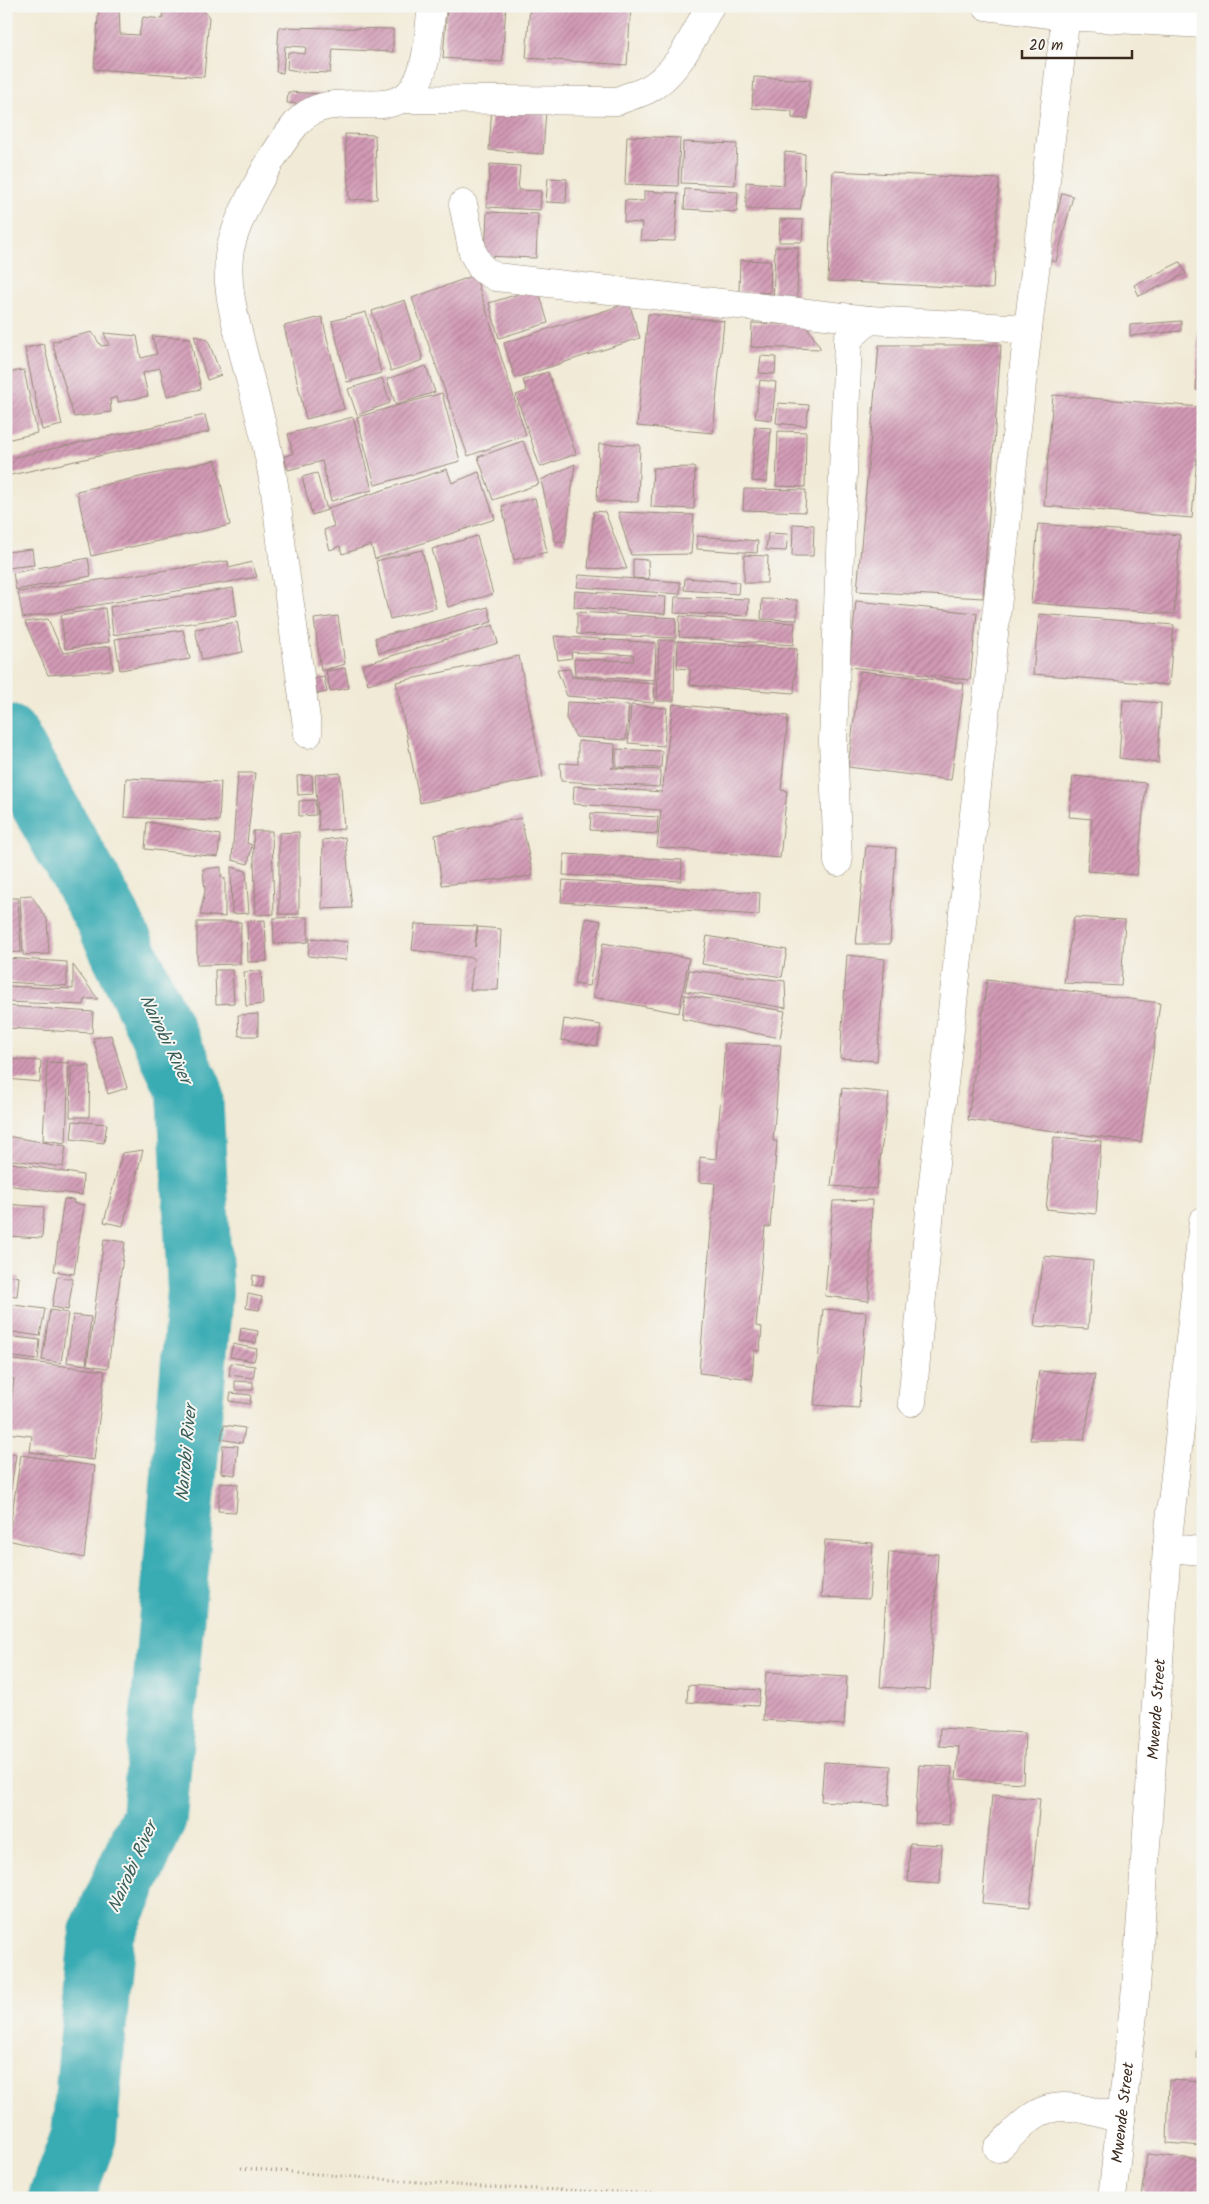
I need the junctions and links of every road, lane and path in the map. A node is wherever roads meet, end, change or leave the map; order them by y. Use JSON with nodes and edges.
{"nodes":[{"id":1,"x":432,"y":6,"type":"edge"},
{"id":2,"x":710,"y":6,"type":"edge"},
{"id":3,"x":986,"y":6,"type":"edge"},
{"id":4,"x":1066,"y":11,"type":"edge"},
{"id":5,"x":1203,"y":24,"type":"edge"},
{"id":6,"x":402,"y":99,"type":"junction"},
{"id":7,"x":463,"y":204,"type":"dead end"},
{"id":8,"x":869,"y":320,"type":"junction"},
{"id":9,"x":1028,"y":329,"type":"junction"},
{"id":10,"x":308,"y":734,"type":"dead end"},
{"id":11,"x":838,"y":862,"type":"dead end"},
{"id":12,"x":1203,"y":1221,"type":"edge"},
{"id":13,"x":912,"y":1402,"type":"dead end"},
{"id":14,"x":1166,"y":1548,"type":"junction"},
{"id":15,"x":1203,"y":1551,"type":"edge"},
{"id":16,"x":1121,"y":2119,"type":"junction"},
{"id":17,"x":998,"y":2148,"type":"dead end"},
{"id":18,"x":241,"y":2168,"type":"dead end"},
{"id":19,"x":774,"y":2198,"type":"edge"},
{"id":20,"x":1112,"y":2198,"type":"edge"}],
"edges":[{"from":1,"to":6,"type":"street"},
{"from":2,"to":6,"type":"street"},
{"from":3,"to":4,"type":"street"},
{"from":4,"to":5,"type":"street"},
{"from":4,"to":9,"type":"street"},
{"from":6,"to":10,"type":"street"},
{"from":7,"to":8,"type":"street"},
{"from":8,"to":9,"type":"street"},
{"from":8,"to":11,"type":"street"},
{"from":9,"to":13,"type":"street"},
{"from":12,"to":14,"type":"street","name":"Mwende Street"},
{"from":14,"to":15,"type":"street"},
{"from":14,"to":16,"type":"street","name":"Mwende Street"},
{"from":16,"to":17,"type":"street"},
{"from":16,"to":20,"type":"street","name":"Mwende Street"},
{"from":18,"to":19,"type":"path"}]}
